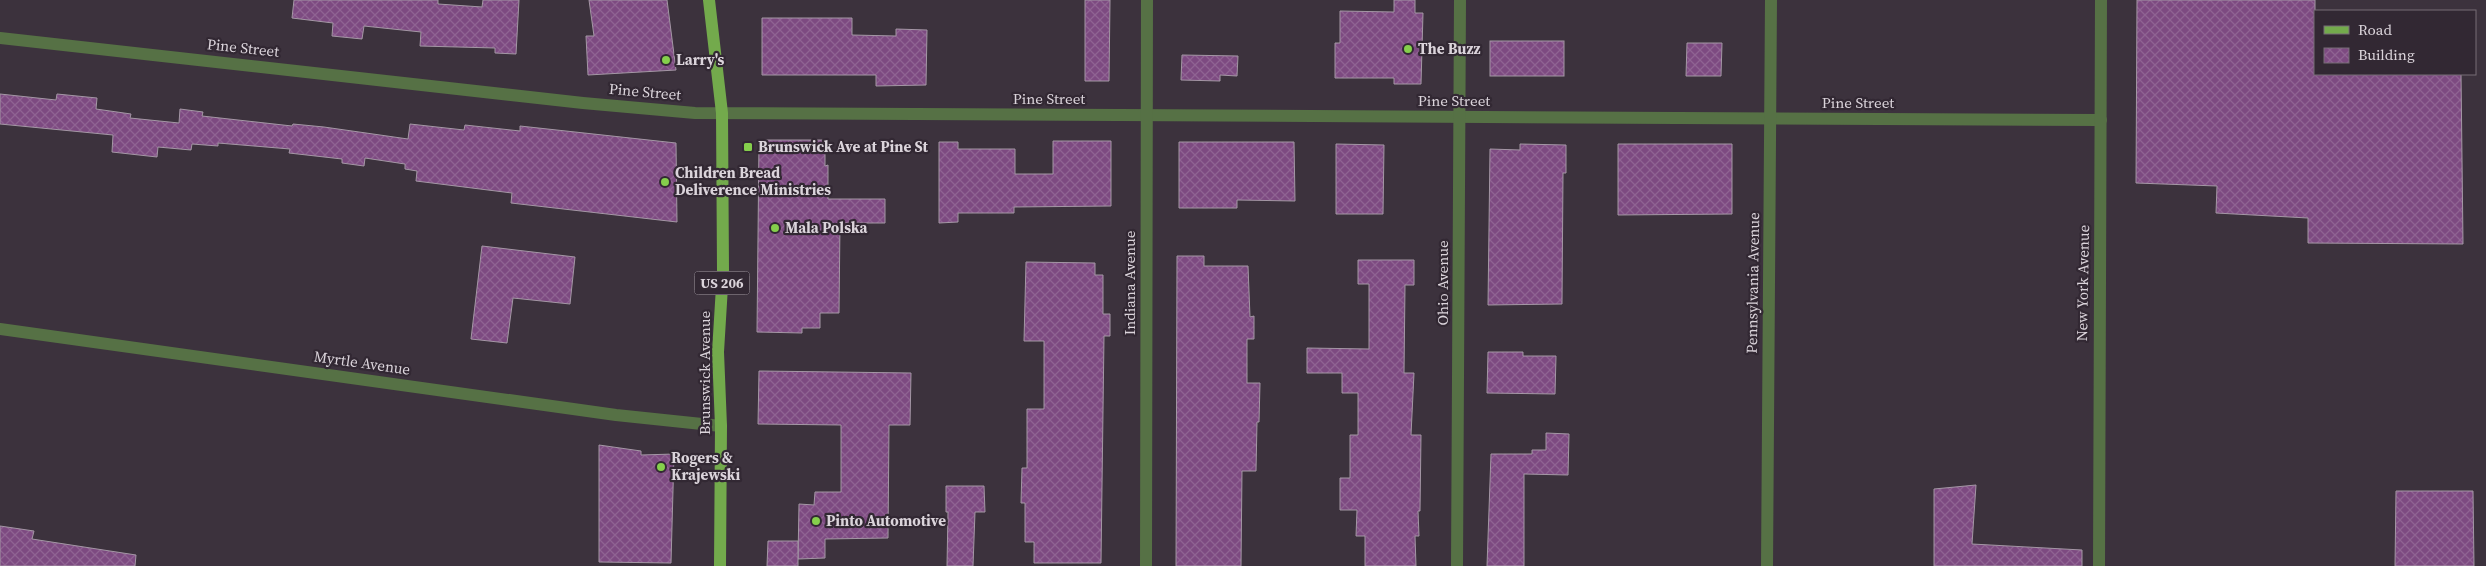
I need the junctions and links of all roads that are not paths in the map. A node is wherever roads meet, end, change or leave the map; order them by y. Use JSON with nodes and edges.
{"nodes":[{"id":1,"x":709,"y":0,"type":"edge"},
{"id":2,"x":1147,"y":0,"type":"edge"},
{"id":3,"x":1460,"y":0,"type":"edge"},
{"id":4,"x":1771,"y":0,"type":"edge"},
{"id":5,"x":2101,"y":0,"type":"edge"},
{"id":6,"x":0,"y":38,"type":"edge"},
{"id":7,"x":722,"y":113,"type":"junction"},
{"id":8,"x":1147,"y":116,"type":"junction"},
{"id":9,"x":1460,"y":117,"type":"junction"},
{"id":10,"x":1770,"y":119,"type":"junction"},
{"id":11,"x":2101,"y":120,"type":"junction"},
{"id":12,"x":0,"y":329,"type":"edge"},
{"id":13,"x":721,"y":426,"type":"junction"},
{"id":14,"x":720,"y":566,"type":"edge"},
{"id":15,"x":1146,"y":566,"type":"edge"},
{"id":16,"x":1457,"y":566,"type":"edge"},
{"id":17,"x":1767,"y":566,"type":"edge"},
{"id":18,"x":2099,"y":566,"type":"edge"}],
"edges":[{"from":1,"to":7,"type":"main road","name":"Brunswick Avenue","number":"US 206"},
{"from":2,"to":8,"type":"street","name":"Indiana Avenue"},
{"from":3,"to":9,"type":"street","name":"Ohio Avenue"},
{"from":4,"to":10,"type":"street","name":"Pennsylvania Avenue"},
{"from":5,"to":11,"type":"street","name":"New York Avenue"},
{"from":6,"to":7,"type":"street","name":"Pine Street"},
{"from":7,"to":8,"type":"street","name":"Pine Street"},
{"from":7,"to":13,"type":"main road","name":"Brunswick Avenue","number":"US 206"},
{"from":8,"to":9,"type":"street","name":"Pine Street"},
{"from":8,"to":15,"type":"street","name":"Indiana Avenue"},
{"from":9,"to":10,"type":"street","name":"Pine Street"},
{"from":9,"to":16,"type":"street","name":"Ohio Avenue"},
{"from":10,"to":11,"type":"street","name":"Pine Street"},
{"from":10,"to":17,"type":"street","name":"Pennsylvania Avenue"},
{"from":11,"to":18,"type":"street","name":"New York Avenue"},
{"from":12,"to":13,"type":"street","name":"Myrtle Avenue"},
{"from":13,"to":14,"type":"main road","name":"Brunswick Avenue","number":"US 206"}]}
